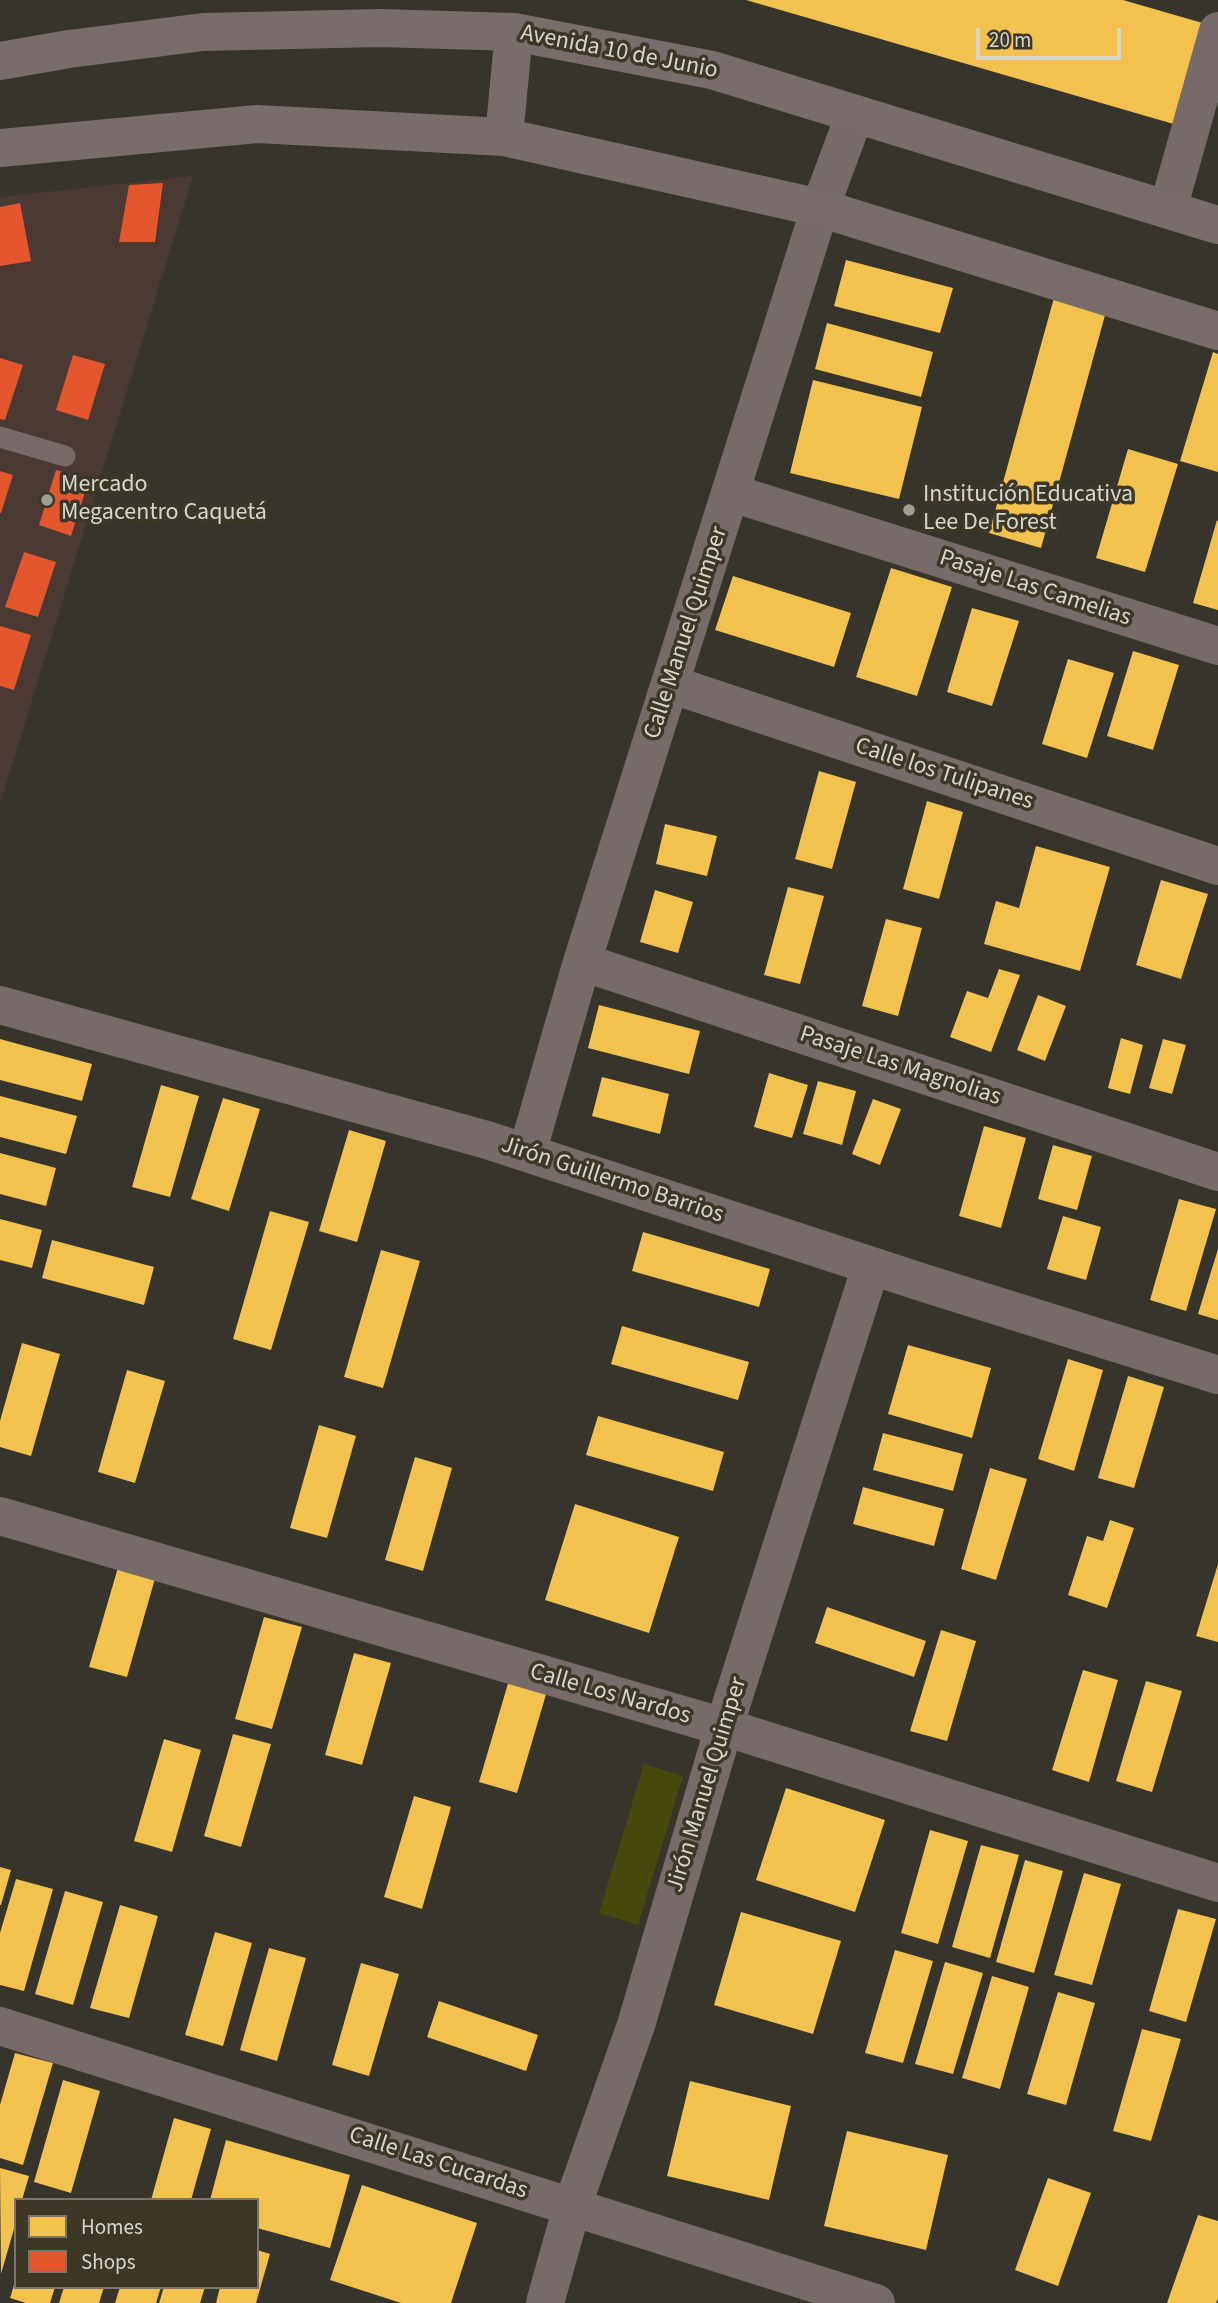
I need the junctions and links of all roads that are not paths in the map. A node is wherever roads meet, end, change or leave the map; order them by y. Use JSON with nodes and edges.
{"nodes":[{"id":1,"x":1218,"y":31,"type":"edge"},
{"id":2,"x":514,"y":32,"type":"junction"},
{"id":3,"x":0,"y":61,"type":"edge"},
{"id":4,"x":855,"y":114,"type":"junction"},
{"id":5,"x":504,"y":137,"type":"junction"},
{"id":6,"x":0,"y":148,"type":"edge"},
{"id":7,"x":820,"y":208,"type":"junction"},
{"id":8,"x":1168,"y":209,"type":"junction"},
{"id":9,"x":1218,"y":225,"type":"edge"},
{"id":10,"x":1218,"y":331,"type":"edge"},
{"id":11,"x":0,"y":437,"type":"edge"},
{"id":12,"x":65,"y":456,"type":"dead end"},
{"id":13,"x":732,"y":493,"type":"junction"},
{"id":14,"x":1218,"y":646,"type":"edge"},
{"id":15,"x":670,"y":684,"type":"junction"},
{"id":16,"x":1218,"y":866,"type":"edge"},
{"id":17,"x":582,"y":962,"type":"junction"},
{"id":18,"x":0,"y":1005,"type":"edge"},
{"id":19,"x":527,"y":1153,"type":"junction"},
{"id":20,"x":1218,"y":1172,"type":"edge"},
{"id":21,"x":871,"y":1266,"type":"junction"},
{"id":22,"x":1218,"y":1376,"type":"edge"},
{"id":23,"x":0,"y":1516,"type":"edge"},
{"id":24,"x":724,"y":1727,"type":"junction"},
{"id":25,"x":1218,"y":1883,"type":"edge"},
{"id":26,"x":0,"y":2026,"type":"edge"},
{"id":27,"x":572,"y":2207,"type":"junction"},
{"id":28,"x":545,"y":2303,"type":"edge"},
{"id":29,"x":876,"y":2303,"type":"edge"}],
"edges":[{"from":1,"to":8,"type":"street"},
{"from":2,"to":3,"type":"street","name":"Avenida 10 de Junio"},
{"from":2,"to":4,"type":"street","name":"Avenida 10 de Junio"},
{"from":2,"to":5,"type":"street"},
{"from":4,"to":7,"type":"street","name":"Calle Manuel Quimper"},
{"from":4,"to":8,"type":"street","name":"Avenida 10 de Junio"},
{"from":5,"to":6,"type":"street"},
{"from":5,"to":7,"type":"street"},
{"from":7,"to":10,"type":"street"},
{"from":7,"to":13,"type":"street","name":"Calle Manuel Quimper"},
{"from":8,"to":9,"type":"street","name":"Avenida 10 de Junio"},
{"from":11,"to":12,"type":"lane"},
{"from":13,"to":14,"type":"street","name":"Pasaje Las Camelias"},
{"from":13,"to":15,"type":"street","name":"Calle Manuel Quimper"},
{"from":15,"to":16,"type":"street","name":"Calle los Tulipanes"},
{"from":15,"to":17,"type":"street","name":"Calle Manuel Quimper"},
{"from":17,"to":19,"type":"street","name":"Calle Manuel Quimper"},
{"from":17,"to":20,"type":"street","name":"Pasaje Las Magnolias"},
{"from":18,"to":19,"type":"street","name":"Jirón Guillermo Barrios"},
{"from":19,"to":21,"type":"street","name":"Jirón Guillermo Barrios"},
{"from":21,"to":22,"type":"street","name":"Jirón Guillermo Barrios"},
{"from":21,"to":24,"type":"street","name":"Jirón Manuel Quimper"},
{"from":23,"to":24,"type":"street","name":"Calle Los Nardos"},
{"from":24,"to":25,"type":"street","name":"Calle Los Nardos"},
{"from":24,"to":27,"type":"street","name":"Jirón Manuel Quimper"},
{"from":26,"to":27,"type":"street","name":"Calle Las Cucardas"},
{"from":27,"to":28,"type":"street","name":"Jirón Manuel Quimper"},
{"from":27,"to":29,"type":"street","name":"Calle Las Cucardas"}]}
